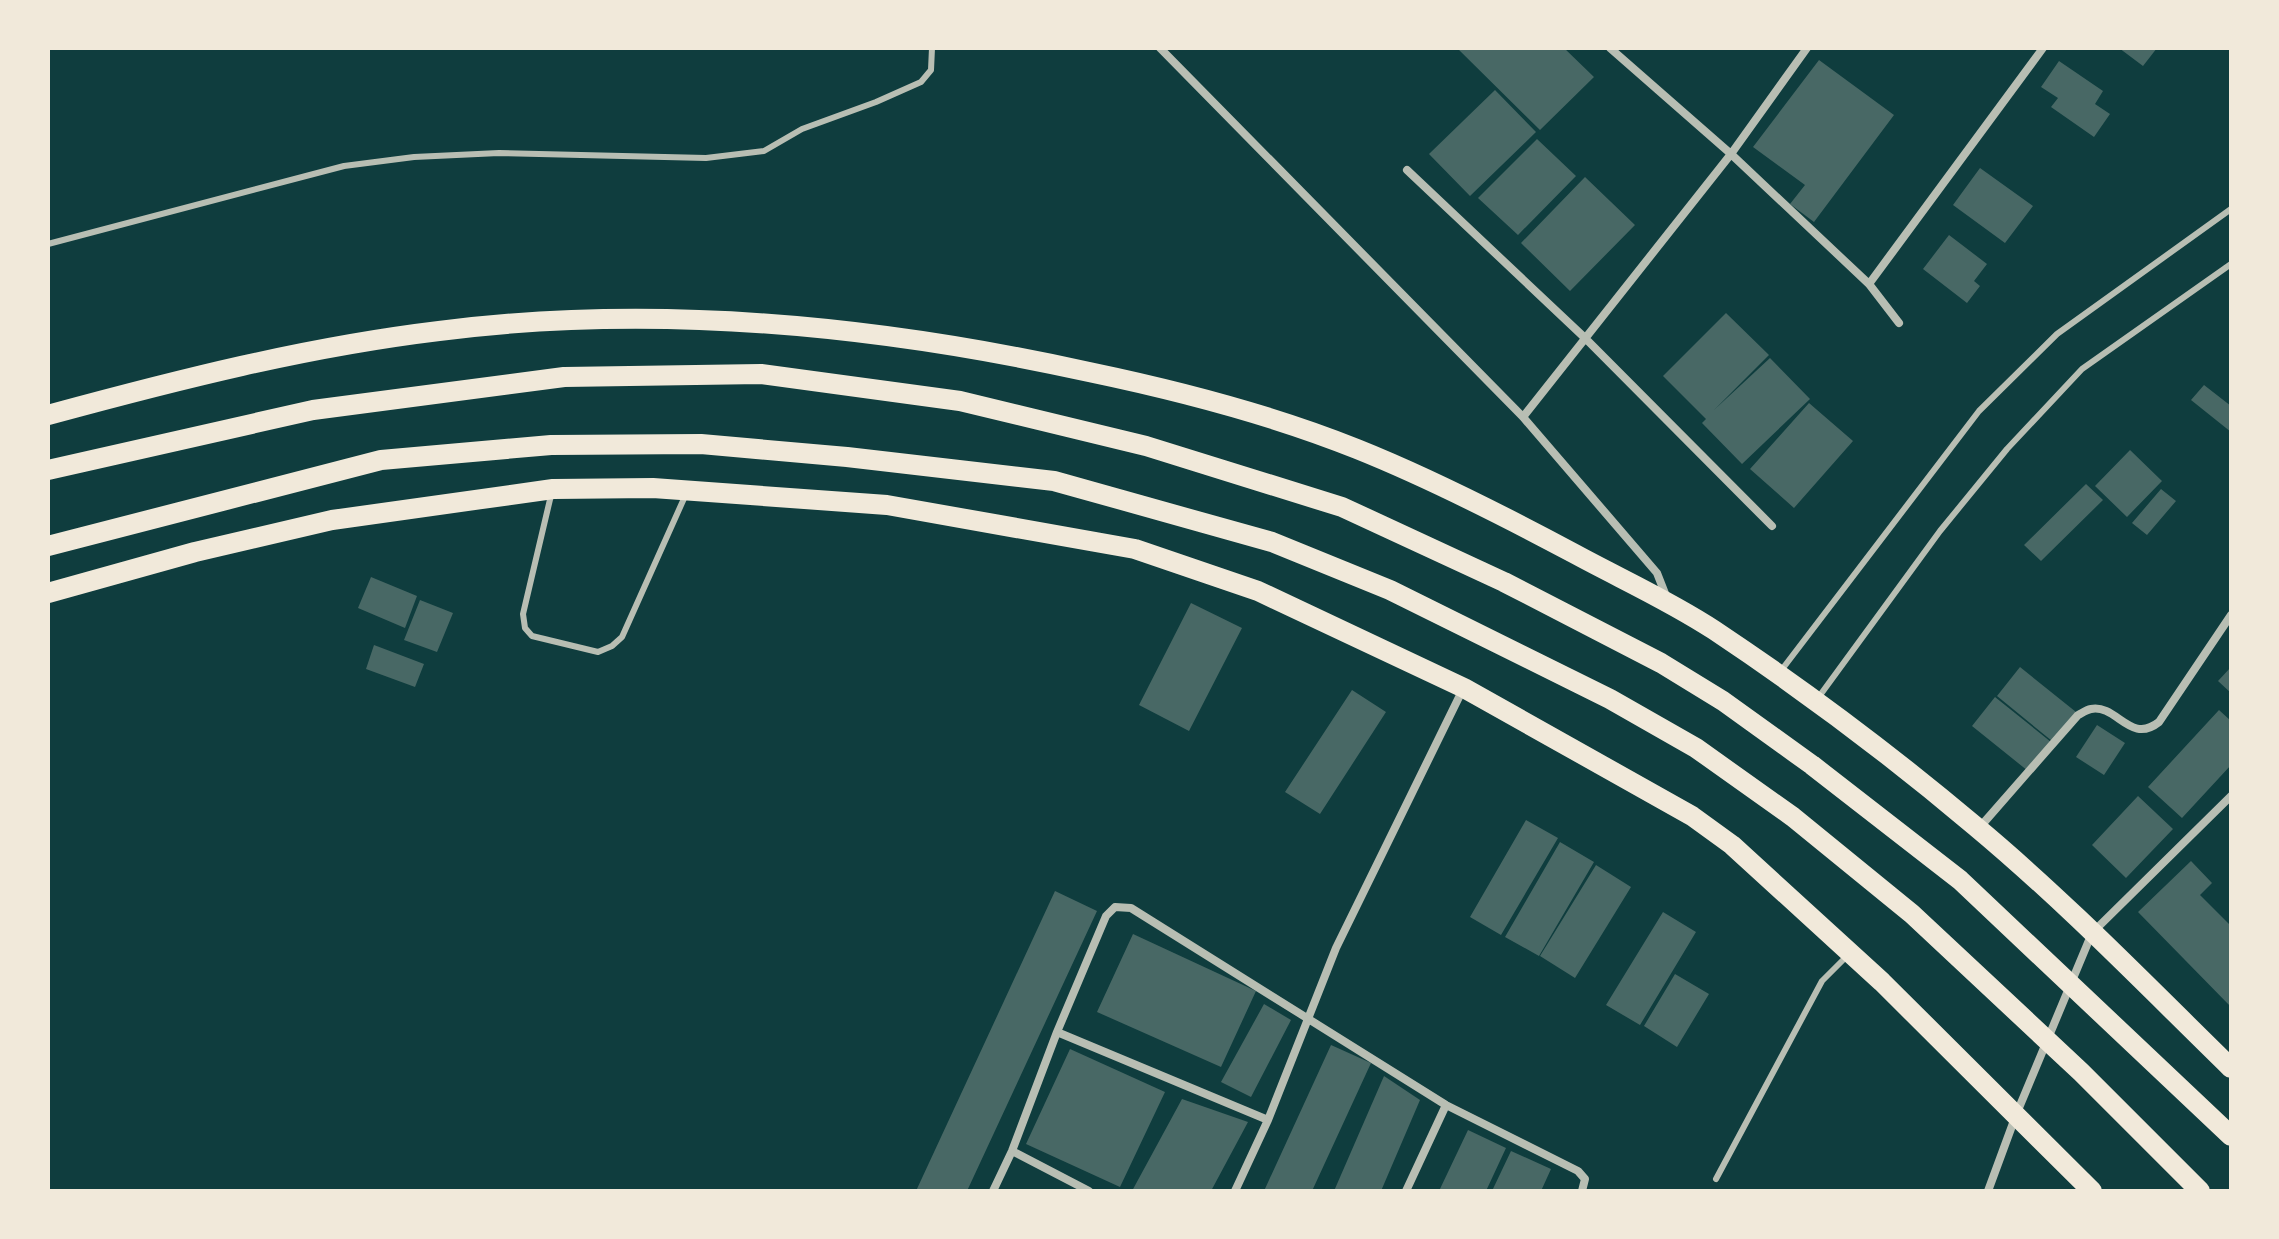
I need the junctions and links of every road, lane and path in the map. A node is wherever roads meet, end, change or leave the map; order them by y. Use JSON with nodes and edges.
{"nodes":[{"id":1,"x":932,"y":48,"type":"edge"},
{"id":2,"x":1160,"y":48,"type":"edge"},
{"id":3,"x":1610,"y":48,"type":"edge"},
{"id":4,"x":1807,"y":48,"type":"edge"},
{"id":5,"x":2043,"y":48,"type":"edge"},
{"id":6,"x":1731,"y":154,"type":"junction"},
{"id":7,"x":1407,"y":170,"type":"dead end"},
{"id":8,"x":2231,"y":209,"type":"edge"},
{"id":9,"x":48,"y":244,"type":"edge"},
{"id":10,"x":2231,"y":264,"type":"edge"},
{"id":11,"x":1869,"y":284,"type":"junction"},
{"id":12,"x":1899,"y":323,"type":"dead end"},
{"id":13,"x":1585,"y":338,"type":"junction"},
{"id":14,"x":48,"y":415,"type":"edge"},
{"id":15,"x":1523,"y":417,"type":"junction"},
{"id":16,"x":48,"y":470,"type":"edge"},
{"id":17,"x":553,"y":489,"type":"junction"},
{"id":18,"x":688,"y":491,"type":"junction"},
{"id":19,"x":1772,"y":526,"type":"dead end"},
{"id":20,"x":48,"y":546,"type":"edge"},
{"id":21,"x":48,"y":593,"type":"edge"},
{"id":22,"x":1669,"y":604,"type":"junction"},
{"id":23,"x":2231,"y":615,"type":"edge"},
{"id":24,"x":1778,"y":675,"type":"junction"},
{"id":25,"x":1464,"y":688,"type":"junction"},
{"id":26,"x":1815,"y":701,"type":"junction"},
{"id":27,"x":2231,"y":796,"type":"edge"},
{"id":28,"x":1978,"y":829,"type":"junction"},
{"id":29,"x":2092,"y":933,"type":"junction"},
{"id":30,"x":1850,"y":953,"type":"junction"},
{"id":31,"x":2071,"y":984,"type":"junction"},
{"id":32,"x":1308,"y":1019,"type":"junction"},
{"id":33,"x":1057,"y":1032,"type":"junction"},
{"id":34,"x":2047,"y":1040,"type":"junction"},
{"id":35,"x":2231,"y":1068,"type":"edge"},
{"id":36,"x":1446,"y":1105,"type":"junction"},
{"id":37,"x":2016,"y":1115,"type":"junction"},
{"id":38,"x":1268,"y":1120,"type":"junction"},
{"id":39,"x":2231,"y":1136,"type":"edge"},
{"id":40,"x":1012,"y":1151,"type":"junction"},
{"id":41,"x":1716,"y":1179,"type":"dead end"},
{"id":42,"x":993,"y":1191,"type":"edge"},
{"id":43,"x":1089,"y":1191,"type":"edge"},
{"id":44,"x":1235,"y":1191,"type":"edge"},
{"id":45,"x":1406,"y":1191,"type":"edge"},
{"id":46,"x":1582,"y":1191,"type":"edge"},
{"id":47,"x":1988,"y":1191,"type":"edge"},
{"id":48,"x":2092,"y":1191,"type":"edge"},
{"id":49,"x":2200,"y":1191,"type":"edge"}],
"edges":[{"from":1,"to":9,"type":"lane"},
{"from":2,"to":15,"type":"street"},
{"from":3,"to":6,"type":"street"},
{"from":4,"to":6,"type":"street"},
{"from":5,"to":11,"type":"street"},
{"from":6,"to":11,"type":"street"},
{"from":6,"to":13,"type":"street"},
{"from":7,"to":13,"type":"street"},
{"from":8,"to":24,"type":"lane"},
{"from":10,"to":26,"type":"lane"},
{"from":11,"to":12,"type":"street"},
{"from":13,"to":15,"type":"street"},
{"from":13,"to":19,"type":"street"},
{"from":14,"to":22,"type":"main road"},
{"from":15,"to":22,"type":"street"},
{"from":16,"to":31,"type":"main road"},
{"from":17,"to":18,"type":"main road"},
{"from":17,"to":18,"type":"lane"},
{"from":17,"to":21,"type":"main road"},
{"from":18,"to":25,"type":"main road"},
{"from":20,"to":34,"type":"main road"},
{"from":22,"to":24,"type":"main road"},
{"from":23,"to":28,"type":"street"},
{"from":24,"to":26,"type":"main road"},
{"from":25,"to":30,"type":"main road"},
{"from":25,"to":32,"type":"street"},
{"from":26,"to":28,"type":"main road"},
{"from":27,"to":29,"type":"street"},
{"from":28,"to":29,"type":"main road"},
{"from":29,"to":31,"type":"street"},
{"from":29,"to":35,"type":"main road"},
{"from":30,"to":37,"type":"main road"},
{"from":30,"to":41,"type":"lane"},
{"from":31,"to":34,"type":"street"},
{"from":31,"to":39,"type":"main road"},
{"from":32,"to":33,"type":"street"},
{"from":32,"to":36,"type":"street"},
{"from":32,"to":38,"type":"street"},
{"from":33,"to":38,"type":"street"},
{"from":33,"to":40,"type":"street"},
{"from":34,"to":37,"type":"street"},
{"from":34,"to":49,"type":"main road"},
{"from":36,"to":45,"type":"street"},
{"from":36,"to":46,"type":"street"},
{"from":37,"to":47,"type":"street"},
{"from":37,"to":48,"type":"main road"},
{"from":38,"to":44,"type":"street"},
{"from":40,"to":42,"type":"street"},
{"from":40,"to":43,"type":"street"}]}
